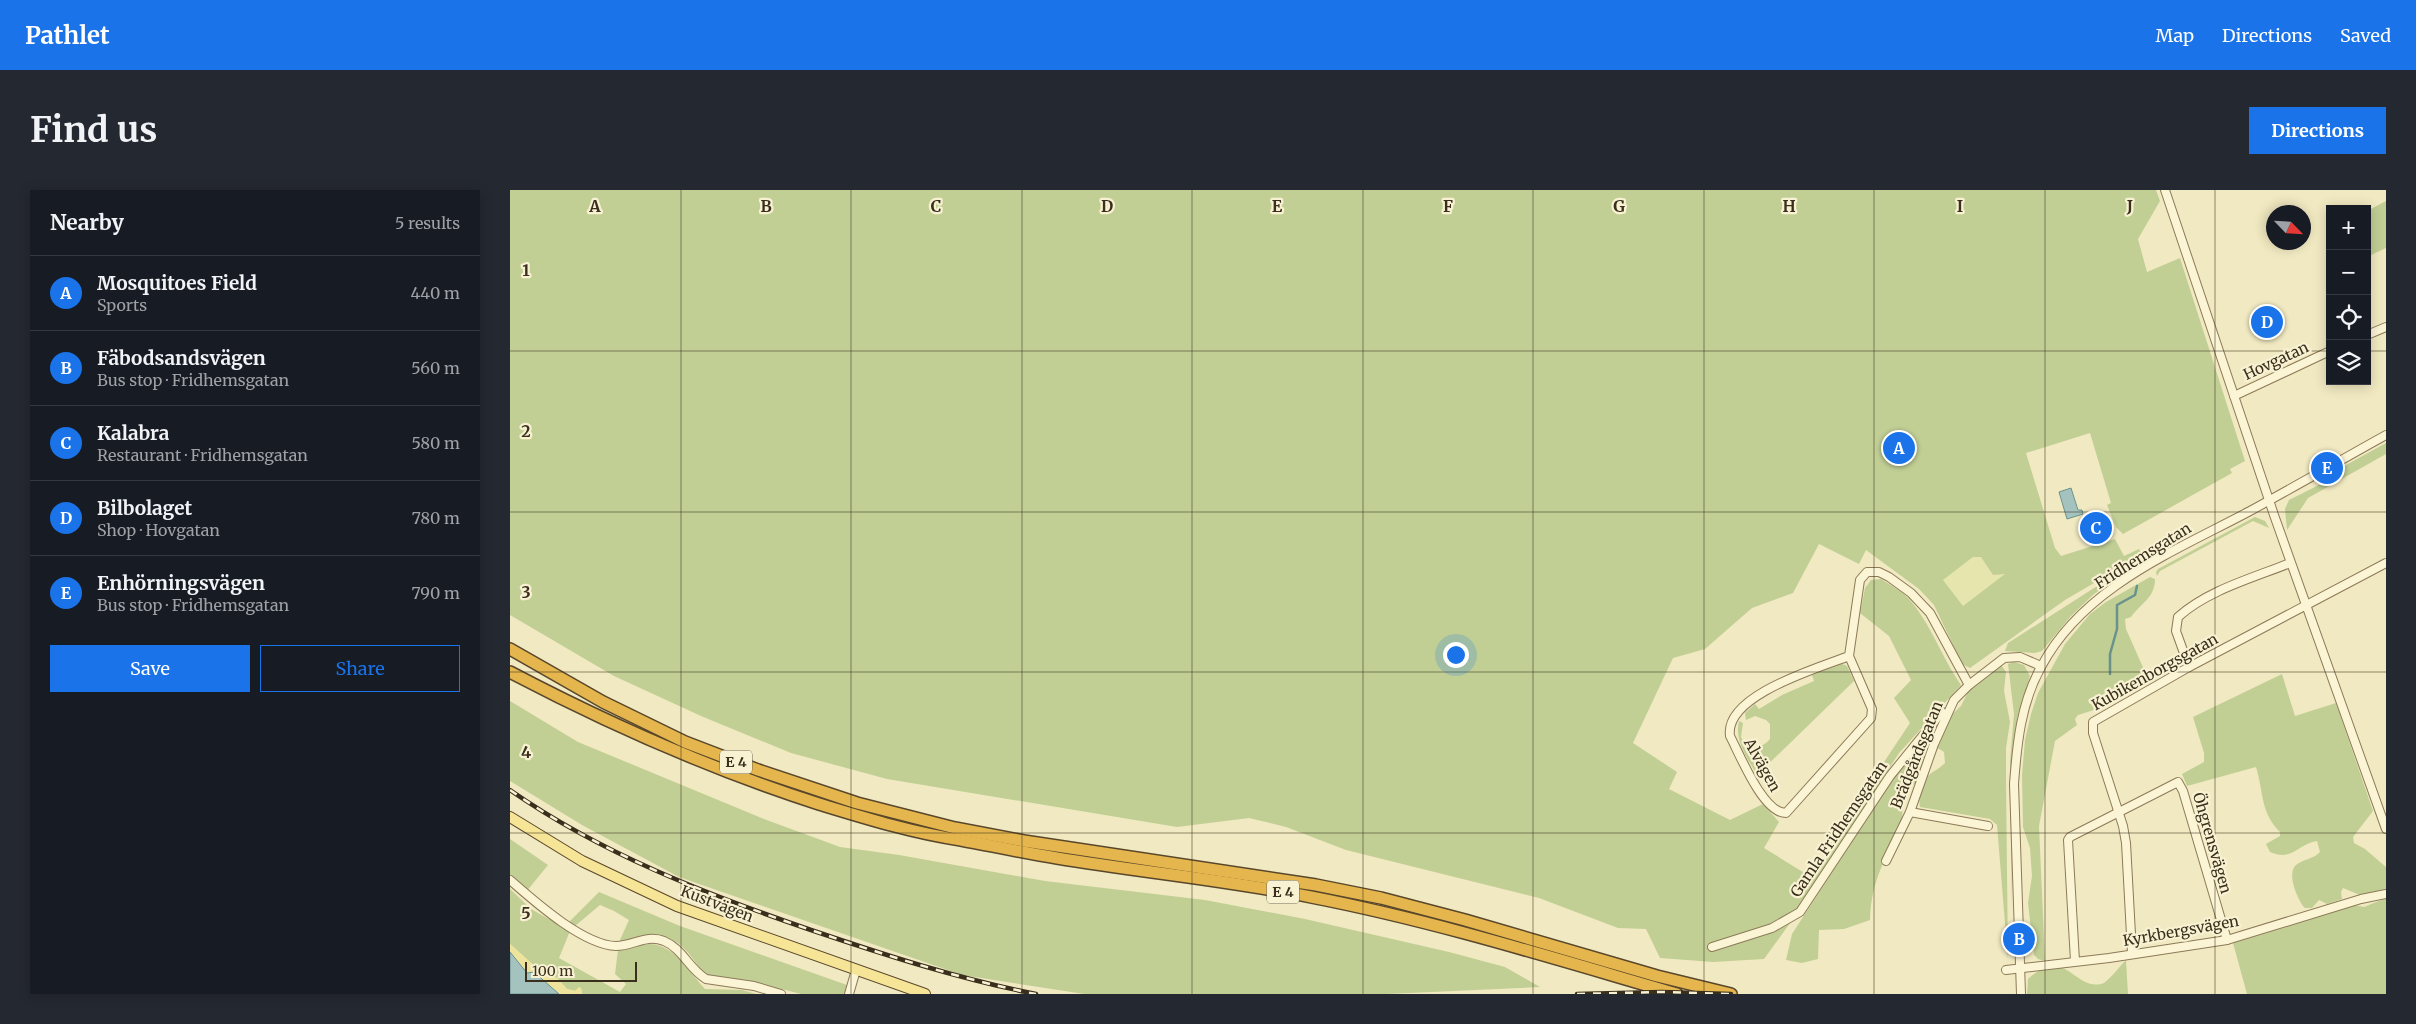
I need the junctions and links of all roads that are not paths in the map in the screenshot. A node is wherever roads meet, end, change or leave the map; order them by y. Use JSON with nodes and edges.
{"nodes":[{"id":1,"x":2165,"y":190,"type":"edge"},
{"id":2,"x":2386,"y":327,"type":"edge"},
{"id":3,"x":2371,"y":333,"type":"edge"},
{"id":4,"x":2326,"y":354,"type":"edge"},
{"id":5,"x":2234,"y":396,"type":"junction"},
{"id":6,"x":2386,"y":435,"type":"edge"},
{"id":7,"x":2269,"y":500,"type":"junction"},
{"id":8,"x":2290,"y":563,"type":"junction"},
{"id":9,"x":2386,"y":563,"type":"edge"},
{"id":10,"x":2305,"y":606,"type":"junction"},
{"id":11,"x":510,"y":641,"type":"edge"},
{"id":12,"x":510,"y":649,"type":"edge"},
{"id":13,"x":1849,"y":656,"type":"junction"},
{"id":14,"x":2041,"y":666,"type":"junction"},
{"id":15,"x":2189,"y":667,"type":"junction"},
{"id":16,"x":510,"y":672,"type":"edge"},
{"id":17,"x":1969,"y":685,"type":"junction"},
{"id":18,"x":1942,"y":712,"type":"dead end"},
{"id":19,"x":758,"y":770,"type":"junction"},
{"id":20,"x":1910,"y":812,"type":"junction"},
{"id":21,"x":2118,"y":812,"type":"junction"},
{"id":22,"x":510,"y":817,"type":"edge"},
{"id":23,"x":1988,"y":826,"type":"dead end"},
{"id":24,"x":2386,"y":829,"type":"edge"},
{"id":25,"x":1886,"y":861,"type":"dead end"},
{"id":26,"x":510,"y":880,"type":"edge"},
{"id":27,"x":2386,"y":894,"type":"edge"},
{"id":28,"x":2227,"y":940,"type":"junction"},
{"id":29,"x":1712,"y":947,"type":"dead end"},
{"id":30,"x":2132,"y":953,"type":"junction"},
{"id":31,"x":2075,"y":962,"type":"junction"},
{"id":32,"x":2020,"y":968,"type":"junction"},
{"id":33,"x":856,"y":970,"type":"junction"},
{"id":34,"x":2006,"y":970,"type":"dead end"},
{"id":35,"x":781,"y":994,"type":"edge"},
{"id":36,"x":849,"y":994,"type":"edge"},
{"id":37,"x":925,"y":994,"type":"edge"},
{"id":38,"x":1677,"y":994,"type":"edge"},
{"id":39,"x":1730,"y":994,"type":"edge"},
{"id":40,"x":2021,"y":994,"type":"edge"}],
"edges":[{"from":1,"to":5,"type":"street"},
{"from":2,"to":3,"type":"street"},
{"from":4,"to":5,"type":"street","name":"Hovgatan"},
{"from":5,"to":7,"type":"street"},
{"from":6,"to":7,"type":"street","name":"Fridhemsgatan"},
{"from":7,"to":8,"type":"street"},
{"from":7,"to":14,"type":"street","name":"Fridhemsgatan"},
{"from":8,"to":10,"type":"street"},
{"from":8,"to":15,"type":"street"},
{"from":9,"to":10,"type":"street","name":"Kubikenborgsgatan"},
{"from":10,"to":15,"type":"street","name":"Kubikenborgsgatan"},
{"from":10,"to":24,"type":"street"},
{"from":11,"to":19,"type":"highway","number":"E 4"},
{"from":12,"to":19,"type":"highway","number":"E 4"},
{"from":13,"to":13,"type":"street","name":"Alvägen"},
{"from":13,"to":17,"type":"street"},
{"from":14,"to":17,"type":"street","name":"Brädgårdsgatan"},
{"from":14,"to":32,"type":"street","name":"Fridhemsgatan"},
{"from":15,"to":21,"type":"street","name":"Kubikenborgsgatan"},
{"from":16,"to":38,"type":"highway","number":"E 4"},
{"from":17,"to":20,"type":"street","name":"Brädgårdsgatan"},
{"from":18,"to":29,"type":"street","name":"Gamla Fridhemsgatan"},
{"from":19,"to":39,"type":"highway","number":"E 4"},
{"from":20,"to":23,"type":"street"},
{"from":20,"to":25,"type":"street","name":"Brädgårdsgatan"},
{"from":21,"to":28,"type":"street","name":"Öhgrensvägen"},
{"from":21,"to":30,"type":"street","name":"Kubikenborgsgatan"},
{"from":21,"to":31,"type":"street"},
{"from":22,"to":33,"type":"main road","name":"Kustvägen"},
{"from":26,"to":35,"type":"street"},
{"from":27,"to":28,"type":"street","name":"Kyrkbergsvägen"},
{"from":28,"to":30,"type":"street","name":"Kyrkbergsvägen"},
{"from":30,"to":31,"type":"street","name":"Kyrkbergsvägen"},
{"from":31,"to":32,"type":"street","name":"Kyrkbergsvägen"},
{"from":32,"to":34,"type":"street","name":"Kyrkbergsvägen"},
{"from":32,"to":40,"type":"street","name":"Fridhemsgatan"},
{"from":33,"to":36,"type":"street"},
{"from":33,"to":37,"type":"main road","name":"Kustvägen"}]}
